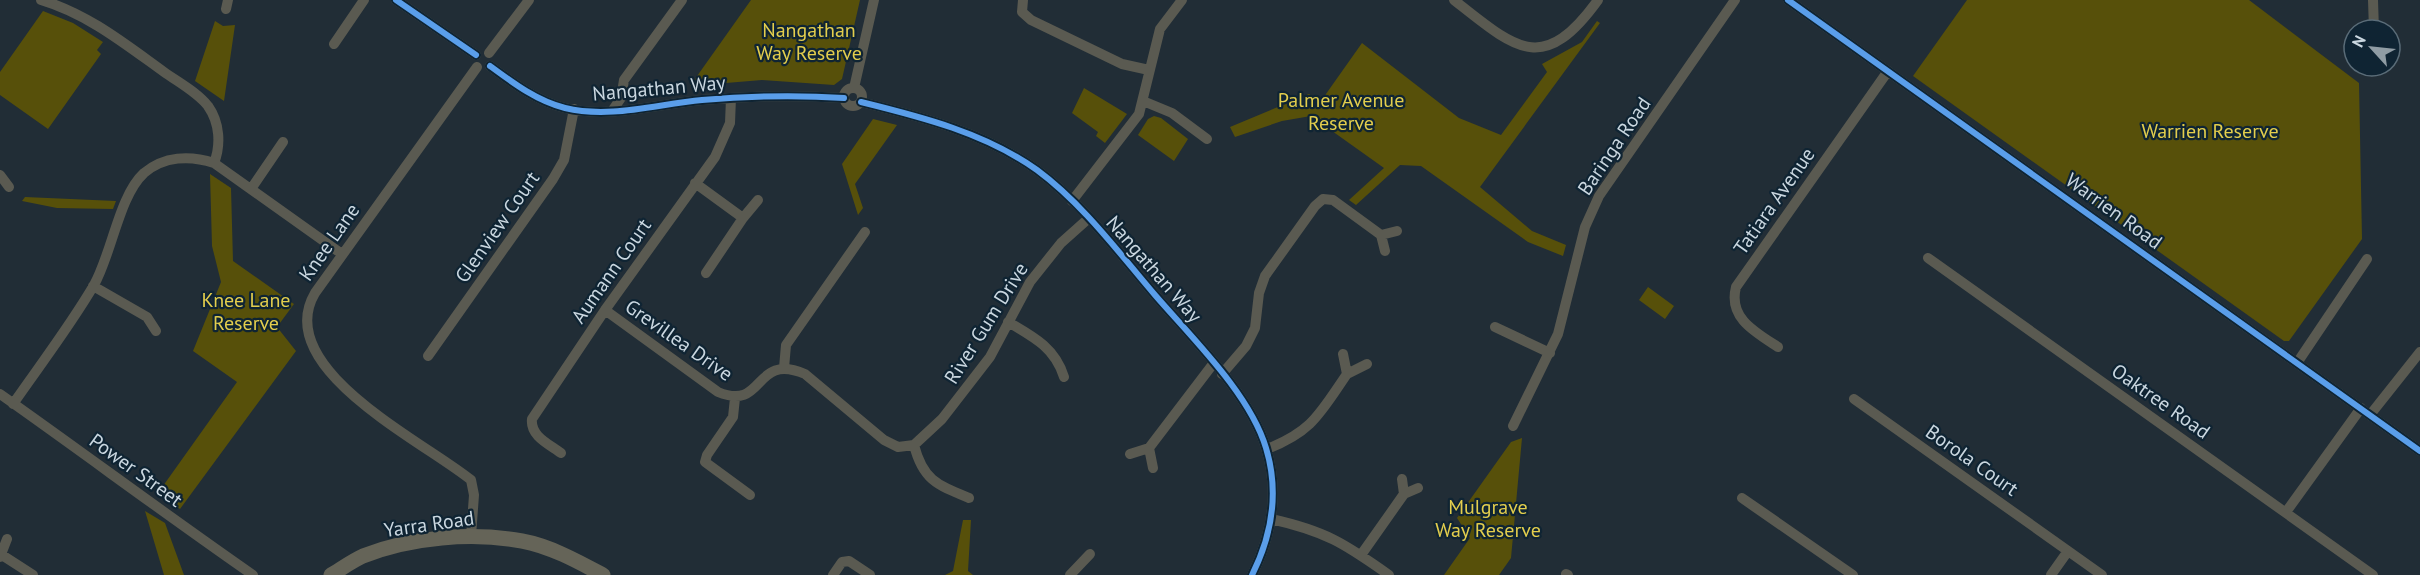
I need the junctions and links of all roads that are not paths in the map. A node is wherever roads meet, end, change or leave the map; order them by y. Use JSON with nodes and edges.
{"nodes":[{"id":1,"x":41,"y":0,"type":"edge"},
{"id":2,"x":364,"y":0,"type":"edge"},
{"id":3,"x":396,"y":0,"type":"edge"},
{"id":4,"x":529,"y":0,"type":"edge"},
{"id":5,"x":682,"y":0,"type":"edge"},
{"id":6,"x":874,"y":0,"type":"edge"},
{"id":7,"x":1023,"y":0,"type":"edge"},
{"id":8,"x":1182,"y":0,"type":"edge"},
{"id":9,"x":1454,"y":0,"type":"edge"},
{"id":10,"x":1599,"y":0,"type":"edge"},
{"id":11,"x":1735,"y":0,"type":"edge"},
{"id":12,"x":1788,"y":0,"type":"edge"},
{"id":13,"x":2373,"y":0,"type":"edge"},
{"id":14,"x":2374,"y":18,"type":"edge"},
{"id":15,"x":334,"y":44,"type":"dead end"},
{"id":16,"x":489,"y":53,"type":"junction"},
{"id":17,"x":476,"y":55,"type":"junction"},
{"id":18,"x":490,"y":66,"type":"junction"},
{"id":19,"x":477,"y":67,"type":"junction"},
{"id":20,"x":1149,"y":70,"type":"junction"},
{"id":21,"x":1888,"y":71,"type":"junction"},
{"id":22,"x":854,"y":88,"type":"junction"},
{"id":23,"x":731,"y":98,"type":"junction"},
{"id":24,"x":844,"y":98,"type":"junction"},
{"id":25,"x":1143,"y":101,"type":"junction"},
{"id":26,"x":861,"y":102,"type":"junction"},
{"id":27,"x":574,"y":109,"type":"junction"},
{"id":28,"x":612,"y":111,"type":"junction"},
{"id":29,"x":1207,"y":139,"type":"dead end"},
{"id":30,"x":283,"y":142,"type":"dead end"},
{"id":31,"x":214,"y":163,"type":"junction"},
{"id":32,"x":0,"y":175,"type":"edge"},
{"id":33,"x":695,"y":183,"type":"junction"},
{"id":34,"x":9,"y":187,"type":"dead end"},
{"id":35,"x":251,"y":189,"type":"junction"},
{"id":36,"x":758,"y":200,"type":"dead end"},
{"id":37,"x":1072,"y":201,"type":"junction"},
{"id":38,"x":743,"y":218,"type":"junction"},
{"id":39,"x":1089,"y":218,"type":"junction"},
{"id":40,"x":1397,"y":231,"type":"dead end"},
{"id":41,"x":865,"y":232,"type":"dead end"},
{"id":42,"x":1381,"y":235,"type":"junction"},
{"id":43,"x":1385,"y":251,"type":"dead end"},
{"id":44,"x":342,"y":254,"type":"junction"},
{"id":45,"x":1928,"y":258,"type":"dead end"},
{"id":46,"x":2367,"y":259,"type":"dead end"},
{"id":47,"x":706,"y":273,"type":"dead end"},
{"id":48,"x":93,"y":286,"type":"junction"},
{"id":49,"x":605,"y":310,"type":"junction"},
{"id":50,"x":1008,"y":322,"type":"junction"},
{"id":51,"x":1495,"y":327,"type":"dead end"},
{"id":52,"x":156,"y":331,"type":"dead end"},
{"id":53,"x":1778,"y":347,"type":"dead end"},
{"id":54,"x":2420,"y":352,"type":"edge"},
{"id":55,"x":1550,"y":353,"type":"junction"},
{"id":56,"x":1343,"y":354,"type":"dead end"},
{"id":57,"x":428,"y":356,"type":"dead end"},
{"id":58,"x":2297,"y":363,"type":"junction"},
{"id":59,"x":1213,"y":364,"type":"junction"},
{"id":60,"x":1366,"y":364,"type":"dead end"},
{"id":61,"x":784,"y":368,"type":"junction"},
{"id":62,"x":1221,"y":374,"type":"junction"},
{"id":63,"x":1347,"y":374,"type":"junction"},
{"id":64,"x":1064,"y":378,"type":"dead end"},
{"id":65,"x":0,"y":394,"type":"edge"},
{"id":66,"x":735,"y":398,"type":"junction"},
{"id":67,"x":1854,"y":399,"type":"dead end"},
{"id":68,"x":13,"y":404,"type":"junction"},
{"id":69,"x":2366,"y":412,"type":"junction"},
{"id":70,"x":1513,"y":426,"type":"dead end"},
{"id":71,"x":914,"y":444,"type":"junction"},
{"id":72,"x":1149,"y":448,"type":"junction"},
{"id":73,"x":1267,"y":449,"type":"junction"},
{"id":74,"x":2420,"y":451,"type":"edge"},
{"id":75,"x":561,"y":453,"type":"dead end"},
{"id":76,"x":1130,"y":454,"type":"dead end"},
{"id":77,"x":1153,"y":468,"type":"dead end"},
{"id":78,"x":1402,"y":479,"type":"dead end"},
{"id":79,"x":1418,"y":488,"type":"dead end"},
{"id":80,"x":1404,"y":494,"type":"junction"},
{"id":81,"x":750,"y":495,"type":"dead end"},
{"id":82,"x":969,"y":498,"type":"dead end"},
{"id":83,"x":1742,"y":498,"type":"dead end"},
{"id":84,"x":2286,"y":512,"type":"junction"},
{"id":85,"x":1271,"y":519,"type":"junction"},
{"id":86,"x":471,"y":536,"type":"junction"},
{"id":87,"x":6,"y":539,"type":"dead end"},
{"id":88,"x":2068,"y":551,"type":"junction"},
{"id":89,"x":1090,"y":554,"type":"dead end"},
{"id":90,"x":1361,"y":555,"type":"junction"},
{"id":91,"x":1,"y":556,"type":"edge"},
{"id":92,"x":33,"y":575,"type":"edge"},
{"id":93,"x":252,"y":575,"type":"edge"},
{"id":94,"x":331,"y":575,"type":"edge"},
{"id":95,"x":603,"y":575,"type":"edge"},
{"id":96,"x":833,"y":575,"type":"edge"},
{"id":97,"x":870,"y":575,"type":"edge"},
{"id":98,"x":1070,"y":575,"type":"edge"},
{"id":99,"x":1252,"y":575,"type":"edge"},
{"id":100,"x":1389,"y":575,"type":"edge"},
{"id":101,"x":1853,"y":575,"type":"edge"},
{"id":102,"x":2051,"y":575,"type":"edge"},
{"id":103,"x":2102,"y":575,"type":"edge"},
{"id":104,"x":2373,"y":575,"type":"edge"}],
"edges":[{"from":1,"to":31,"type":"street"},
{"from":2,"to":15,"type":"street"},
{"from":3,"to":17,"type":"street"},
{"from":4,"to":16,"type":"street"},
{"from":5,"to":28,"type":"street"},
{"from":6,"to":22,"type":"street"},
{"from":7,"to":20,"type":"street"},
{"from":8,"to":20,"type":"street"},
{"from":9,"to":10,"type":"street"},
{"from":11,"to":55,"type":"street","name":"Baringa Road"},
{"from":12,"to":21,"type":"street","name":"Warrien Road"},
{"from":13,"to":14,"type":"street"},
{"from":16,"to":17,"type":"street"},
{"from":16,"to":18,"type":"street"},
{"from":17,"to":19,"type":"street"},
{"from":18,"to":19,"type":"street"},
{"from":18,"to":27,"type":"street","name":"Nangathan Way"},
{"from":19,"to":44,"type":"street","name":"Knee Lane"},
{"from":20,"to":25,"type":"street"},
{"from":21,"to":53,"type":"street","name":"Tatiara Avenue"},
{"from":21,"to":58,"type":"street","name":"Warrien Road"},
{"from":22,"to":24,"type":"street"},
{"from":22,"to":26,"type":"street"},
{"from":23,"to":24,"type":"street","name":"Nangathan Way"},
{"from":23,"to":28,"type":"street","name":"Nangathan Way"},
{"from":23,"to":33,"type":"street","name":"Aumann Court"},
{"from":24,"to":26,"type":"street"},
{"from":25,"to":29,"type":"street"},
{"from":25,"to":37,"type":"street"},
{"from":26,"to":37,"type":"street","name":"Nangathan Way"},
{"from":27,"to":28,"type":"street","name":"Nangathan Way"},
{"from":27,"to":57,"type":"street","name":"Glenview Court"},
{"from":30,"to":35,"type":"street"},
{"from":31,"to":35,"type":"street"},
{"from":31,"to":48,"type":"street"},
{"from":32,"to":34,"type":"street"},
{"from":33,"to":38,"type":"street"},
{"from":33,"to":49,"type":"street","name":"Aumann Court"},
{"from":35,"to":44,"type":"street"},
{"from":36,"to":38,"type":"street"},
{"from":37,"to":39,"type":"street","name":"Nangathan Way"},
{"from":38,"to":47,"type":"street"},
{"from":39,"to":50,"type":"street","name":"River Gum Drive"},
{"from":39,"to":59,"type":"street","name":"Nangathan Way"},
{"from":40,"to":42,"type":"street"},
{"from":41,"to":61,"type":"street"},
{"from":42,"to":43,"type":"street"},
{"from":42,"to":62,"type":"street"},
{"from":44,"to":86,"type":"street","name":"Knee Lane"},
{"from":45,"to":84,"type":"street","name":"Oaktree Road"},
{"from":46,"to":58,"type":"street"},
{"from":48,"to":52,"type":"street"},
{"from":48,"to":68,"type":"street"},
{"from":49,"to":66,"type":"street","name":"Grevillea Drive"},
{"from":49,"to":75,"type":"street","name":"Aumann Court"},
{"from":50,"to":64,"type":"street"},
{"from":50,"to":71,"type":"street","name":"River Gum Drive"},
{"from":51,"to":55,"type":"street"},
{"from":54,"to":69,"type":"street"},
{"from":55,"to":70,"type":"street","name":"Baringa Road"},
{"from":56,"to":63,"type":"street"},
{"from":58,"to":69,"type":"street","name":"Warrien Road"},
{"from":59,"to":62,"type":"street","name":"Nangathan Way"},
{"from":59,"to":72,"type":"street"},
{"from":60,"to":63,"type":"street"},
{"from":61,"to":66,"type":"street"},
{"from":61,"to":71,"type":"street"},
{"from":62,"to":73,"type":"street","name":"Nangathan Way"},
{"from":63,"to":73,"type":"street"},
{"from":65,"to":68,"type":"street","name":"Power Street"},
{"from":66,"to":81,"type":"street"},
{"from":67,"to":88,"type":"street","name":"Borola Court"},
{"from":68,"to":93,"type":"street","name":"Power Street"},
{"from":69,"to":74,"type":"street","name":"Warrien Road"},
{"from":69,"to":84,"type":"street"},
{"from":71,"to":82,"type":"street"},
{"from":72,"to":76,"type":"street"},
{"from":72,"to":77,"type":"street"},
{"from":73,"to":85,"type":"street","name":"Nangathan Way"},
{"from":78,"to":80,"type":"street"},
{"from":79,"to":80,"type":"street"},
{"from":80,"to":90,"type":"street"},
{"from":83,"to":101,"type":"street"},
{"from":84,"to":104,"type":"street","name":"Oaktree Road"},
{"from":85,"to":90,"type":"street"},
{"from":85,"to":99,"type":"street","name":"Nangathan Way"},
{"from":86,"to":94,"type":"main road","name":"Yarra Road"},
{"from":86,"to":95,"type":"main road","name":"Yarra Road"},
{"from":87,"to":91,"type":"street"},
{"from":88,"to":102,"type":"street"},
{"from":88,"to":103,"type":"street","name":"Borola Court"},
{"from":89,"to":98,"type":"street"},
{"from":90,"to":100,"type":"street"},
{"from":91,"to":92,"type":"street"},
{"from":96,"to":97,"type":"street"}]}
